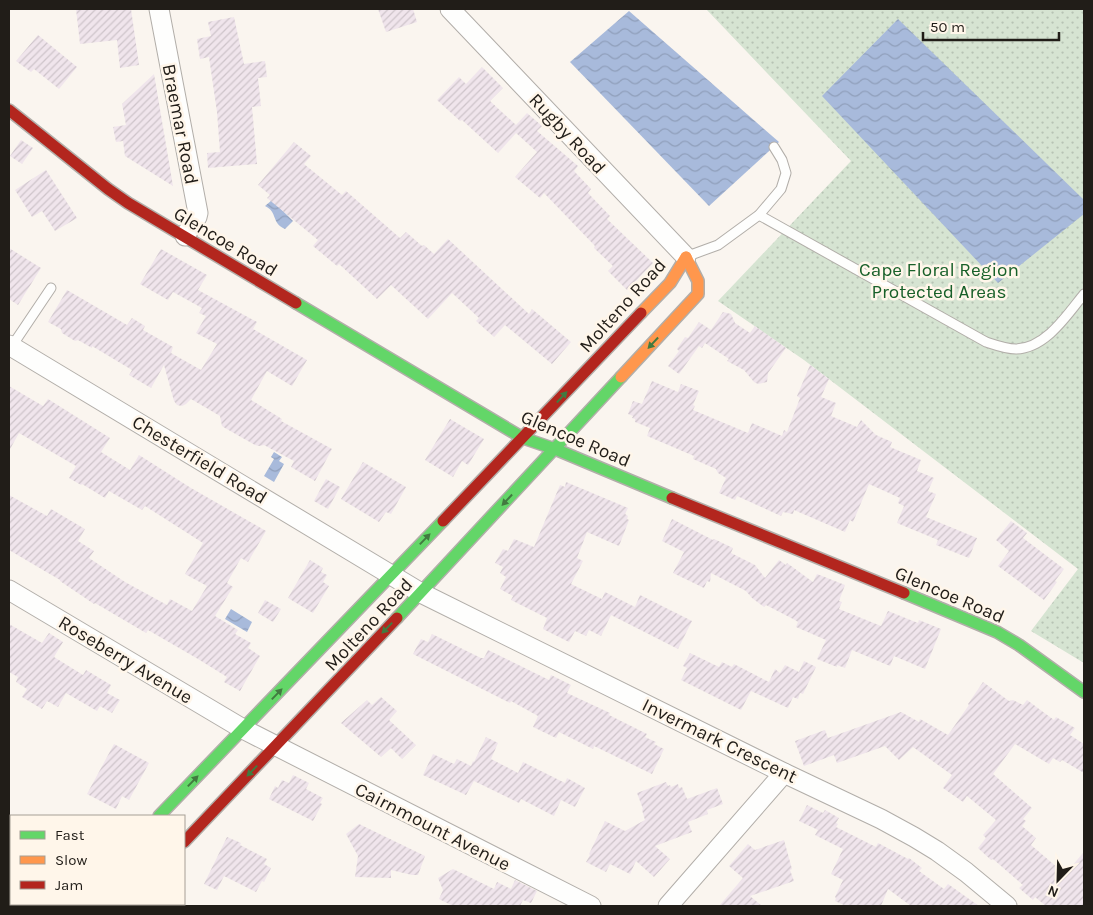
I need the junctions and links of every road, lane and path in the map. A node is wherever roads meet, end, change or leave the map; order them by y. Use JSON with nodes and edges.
{"nodes":[{"id":1,"x":159,"y":9,"type":"edge"},
{"id":2,"x":450,"y":9,"type":"edge"},
{"id":3,"x":9,"y":110,"type":"edge"},
{"id":4,"x":774,"y":147,"type":"dead end"},
{"id":5,"x":758,"y":216,"type":"junction"},
{"id":6,"x":185,"y":236,"type":"junction"},
{"id":7,"x":686,"y":257,"type":"junction"},
{"id":8,"x":51,"y":288,"type":"dead end"},
{"id":9,"x":1084,"y":294,"type":"edge"},
{"id":10,"x":662,"y":312,"type":"junction"},
{"id":11,"x":10,"y":346,"type":"edge"},
{"id":12,"x":605,"y":373,"type":"junction"},
{"id":13,"x":523,"y":438,"type":"junction"},
{"id":14,"x":555,"y":449,"type":"junction"},
{"id":15,"x":391,"y":574,"type":"junction"},
{"id":16,"x":9,"y":590,"type":"edge"},
{"id":17,"x":421,"y":593,"type":"junction"},
{"id":18,"x":1084,"y":692,"type":"edge"},
{"id":19,"x":243,"y":729,"type":"junction"},
{"id":20,"x":276,"y":746,"type":"junction"},
{"id":21,"x":784,"y":772,"type":"junction"},
{"id":22,"x":161,"y":815,"type":"edge"},
{"id":23,"x":185,"y":839,"type":"edge"},
{"id":24,"x":591,"y":906,"type":"edge"},
{"id":25,"x":668,"y":906,"type":"edge"},
{"id":26,"x":1007,"y":906,"type":"edge"}],
"edges":[{"from":1,"to":6,"type":"street","name":"Braemar Road"},
{"from":2,"to":7,"type":"street","name":"Rugby Road"},
{"from":3,"to":6,"type":"street","name":"Glencoe Road"},
{"from":4,"to":5,"type":"lane"},
{"from":5,"to":7,"type":"lane"},
{"from":5,"to":9,"type":"lane"},
{"from":6,"to":13,"type":"street","name":"Glencoe Road"},
{"from":7,"to":10,"type":"street","name":"Molteno Road"},
{"from":7,"to":10,"type":"street","name":"Molteno Road"},
{"from":8,"to":11,"type":"lane"},
{"from":10,"to":12,"type":"street","name":"Molteno Road"},
{"from":10,"to":12,"type":"street","name":"Molteno Road","one_way":true},
{"from":11,"to":15,"type":"street","name":"Chesterfield Road"},
{"from":13,"to":12,"type":"street","name":"Molteno Road","one_way":true},
{"from":12,"to":14,"type":"street","name":"Molteno Road"},
{"from":13,"to":14,"type":"street","name":"Glencoe Road"},
{"from":15,"to":13,"type":"street","name":"Molteno Road","one_way":true},
{"from":14,"to":17,"type":"street","name":"Molteno Road","one_way":true},
{"from":14,"to":18,"type":"street","name":"Glencoe Road"},
{"from":15,"to":17,"type":"street","name":"Chesterfield Road"},
{"from":19,"to":15,"type":"street","name":"Molteno Road","one_way":true},
{"from":16,"to":19,"type":"street","name":"Roseberry Avenue"},
{"from":17,"to":20,"type":"street","name":"Molteno Road","one_way":true},
{"from":17,"to":21,"type":"street","name":"Invermark Crescent"},
{"from":19,"to":20,"type":"street","name":"Roseberry Avenue"},
{"from":22,"to":19,"type":"street","name":"Molteno Road","one_way":true},
{"from":20,"to":23,"type":"street","name":"Molteno Road","one_way":true},
{"from":20,"to":24,"type":"street","name":"Cairnmount Avenue"},
{"from":21,"to":25,"type":"street"},
{"from":21,"to":26,"type":"street","name":"Invermark Crescent"}]}
